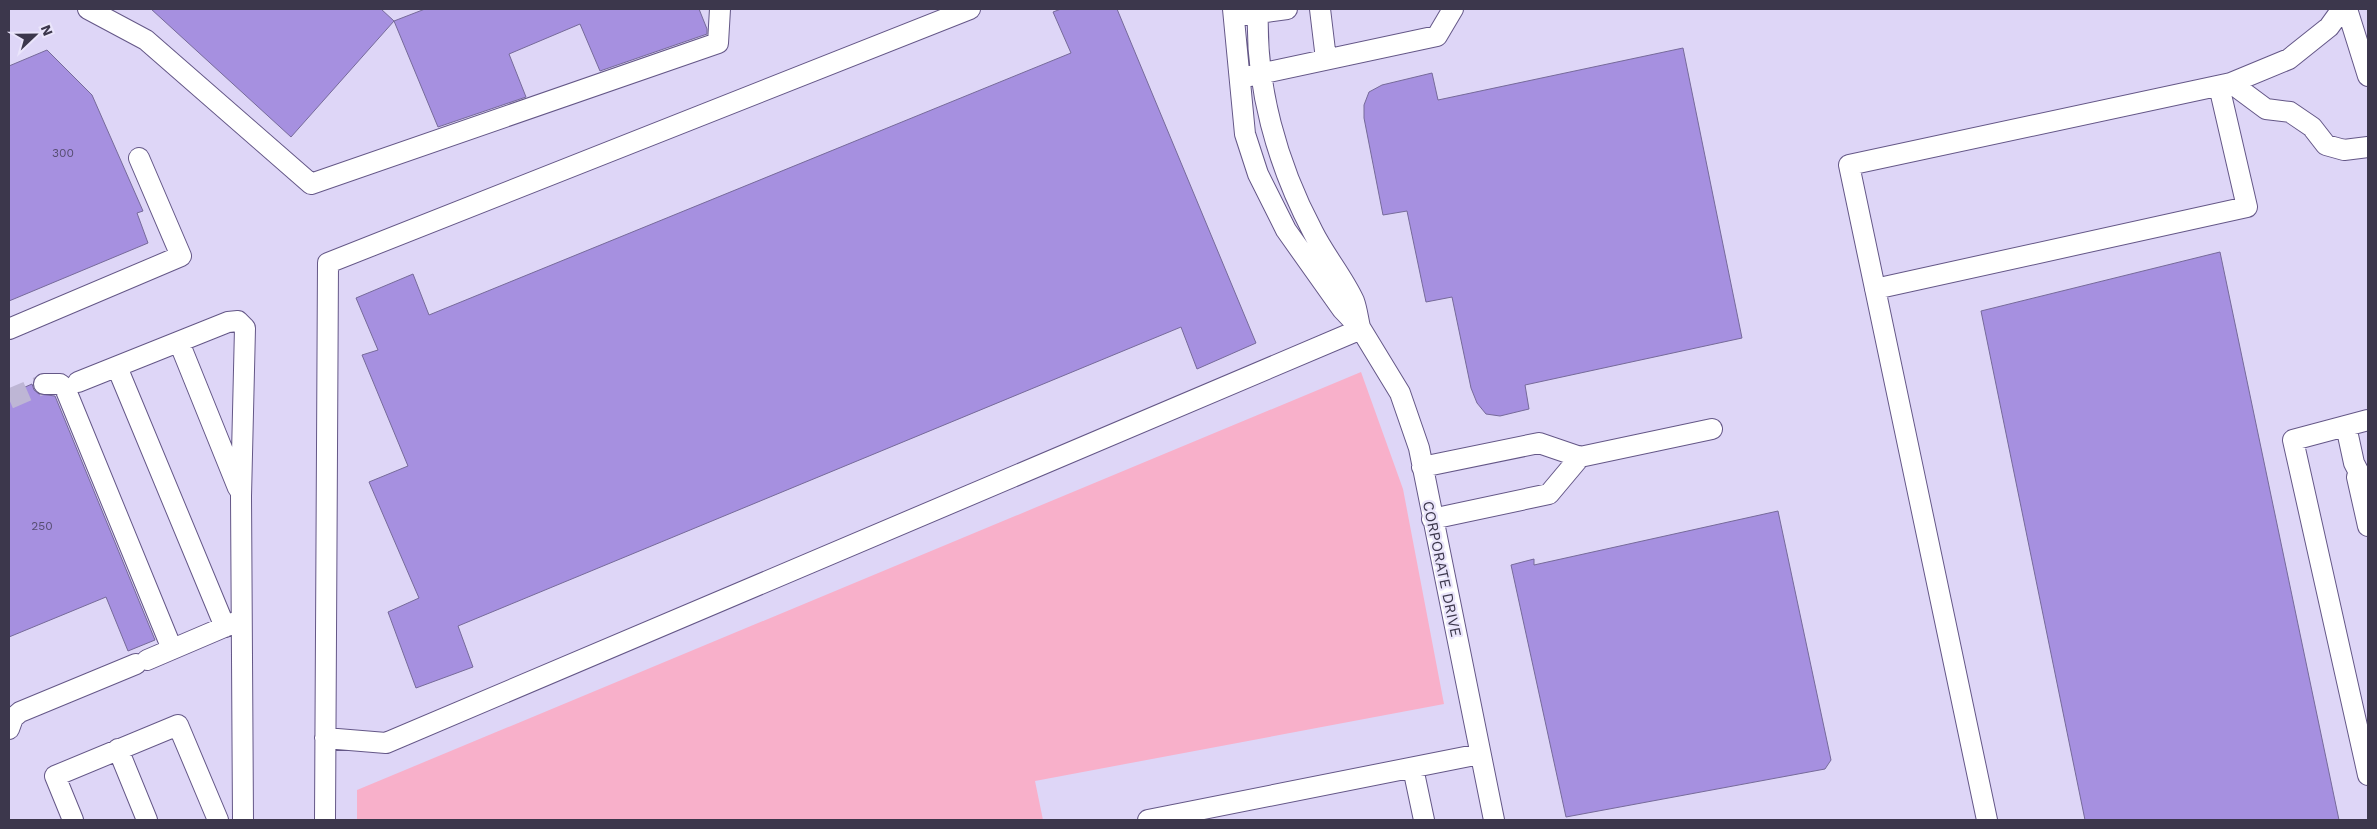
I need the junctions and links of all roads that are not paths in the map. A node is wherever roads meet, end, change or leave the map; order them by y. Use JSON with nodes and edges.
{"nodes":[{"id":1,"x":88,"y":9,"type":"edge"},
{"id":2,"x":720,"y":9,"type":"edge"},
{"id":3,"x":970,"y":9,"type":"edge"},
{"id":4,"x":1287,"y":9,"type":"edge"},
{"id":5,"x":1320,"y":9,"type":"edge"},
{"id":6,"x":1453,"y":9,"type":"edge"},
{"id":7,"x":2342,"y":9,"type":"edge"},
{"id":8,"x":2346,"y":9,"type":"edge"},
{"id":9,"x":1258,"y":11,"type":"edge"},
{"id":10,"x":1233,"y":13,"type":"edge"},
{"id":11,"x":1326,"y":59,"type":"junction"},
{"id":12,"x":1262,"y":73,"type":"junction"},
{"id":13,"x":2368,"y":76,"type":"edge"},
{"id":14,"x":1239,"y":80,"type":"junction"},
{"id":15,"x":2225,"y":84,"type":"junction"},
{"id":16,"x":2368,"y":147,"type":"edge"},
{"id":17,"x":139,"y":158,"type":"dead end"},
{"id":18,"x":1875,"y":289,"type":"junction"},
{"id":19,"x":9,"y":329,"type":"edge"},
{"id":20,"x":1361,"y":329,"type":"junction"},
{"id":21,"x":179,"y":342,"type":"junction"},
{"id":22,"x":117,"y":367,"type":"junction"},
{"id":23,"x":78,"y":382,"type":"dead end"},
{"id":24,"x":44,"y":384,"type":"tunnel mouth"},
{"id":25,"x":2368,"y":420,"type":"edge"},
{"id":26,"x":2346,"y":426,"type":"junction"},
{"id":27,"x":1712,"y":429,"type":"dead end"},
{"id":28,"x":1580,"y":457,"type":"junction"},
{"id":29,"x":2354,"y":463,"type":"junction"},
{"id":30,"x":1422,"y":467,"type":"junction"},
{"id":31,"x":2368,"y":490,"type":"edge"},
{"id":32,"x":242,"y":496,"type":"junction"},
{"id":33,"x":1432,"y":519,"type":"junction"},
{"id":34,"x":2368,"y":526,"type":"edge"},
{"id":35,"x":234,"y":623,"type":"junction"},
{"id":36,"x":172,"y":649,"type":"junction"},
{"id":37,"x":9,"y":729,"type":"edge"},
{"id":38,"x":326,"y":738,"type":"junction"},
{"id":39,"x":118,"y":750,"type":"junction"},
{"id":40,"x":1480,"y":754,"type":"junction"},
{"id":41,"x":1412,"y":768,"type":"junction"},
{"id":42,"x":2368,"y":775,"type":"edge"},
{"id":43,"x":73,"y":820,"type":"edge"},
{"id":44,"x":147,"y":820,"type":"edge"},
{"id":45,"x":218,"y":820,"type":"edge"},
{"id":46,"x":243,"y":820,"type":"edge"},
{"id":47,"x":325,"y":820,"type":"edge"},
{"id":48,"x":1148,"y":820,"type":"edge"},
{"id":49,"x":1424,"y":820,"type":"edge"},
{"id":50,"x":1494,"y":820,"type":"edge"},
{"id":51,"x":1987,"y":820,"type":"edge"}],
"edges":[{"from":1,"to":2,"type":"street"},
{"from":3,"to":38,"type":"street"},
{"from":4,"to":9,"type":"street"},
{"from":5,"to":11,"type":"street"},
{"from":6,"to":11,"type":"street"},
{"from":7,"to":15,"type":"street"},
{"from":8,"to":13,"type":"street"},
{"from":9,"to":10,"type":"street"},
{"from":9,"to":12,"type":"street","name":"CORPORATE DRIVE"},
{"from":10,"to":14,"type":"street","name":"CORPORATE DRIVE"},
{"from":11,"to":12,"type":"street"},
{"from":12,"to":14,"type":"street"},
{"from":12,"to":20,"type":"street","name":"CORPORATE DRIVE"},
{"from":14,"to":20,"type":"street","name":"CORPORATE DRIVE"},
{"from":15,"to":16,"type":"street"},
{"from":15,"to":18,"type":"street"},
{"from":15,"to":18,"type":"street"},
{"from":17,"to":19,"type":"street"},
{"from":18,"to":51,"type":"street"},
{"from":20,"to":30,"type":"street","name":"CORPORATE DRIVE"},
{"from":20,"to":38,"type":"street"},
{"from":21,"to":22,"type":"street"},
{"from":21,"to":32,"type":"street"},
{"from":21,"to":32,"type":"street"},
{"from":22,"to":23,"type":"street"},
{"from":22,"to":35,"type":"street"},
{"from":24,"to":36,"type":"street"},
{"from":25,"to":26,"type":"street"},
{"from":26,"to":29,"type":"street"},
{"from":26,"to":42,"type":"street"},
{"from":27,"to":28,"type":"street"},
{"from":28,"to":30,"type":"street"},
{"from":28,"to":33,"type":"street"},
{"from":29,"to":31,"type":"street"},
{"from":29,"to":34,"type":"street"},
{"from":30,"to":33,"type":"street","name":"CORPORATE DRIVE"},
{"from":32,"to":35,"type":"street"},
{"from":33,"to":40,"type":"street","name":"CORPORATE DRIVE"},
{"from":35,"to":36,"type":"street"},
{"from":35,"to":46,"type":"street"},
{"from":36,"to":37,"type":"street"},
{"from":38,"to":47,"type":"street"},
{"from":39,"to":43,"type":"street"},
{"from":39,"to":44,"type":"street"},
{"from":39,"to":45,"type":"street"},
{"from":40,"to":41,"type":"street"},
{"from":40,"to":50,"type":"street","name":"CORPORATE DRIVE"},
{"from":41,"to":48,"type":"street"},
{"from":41,"to":49,"type":"street"}]}
